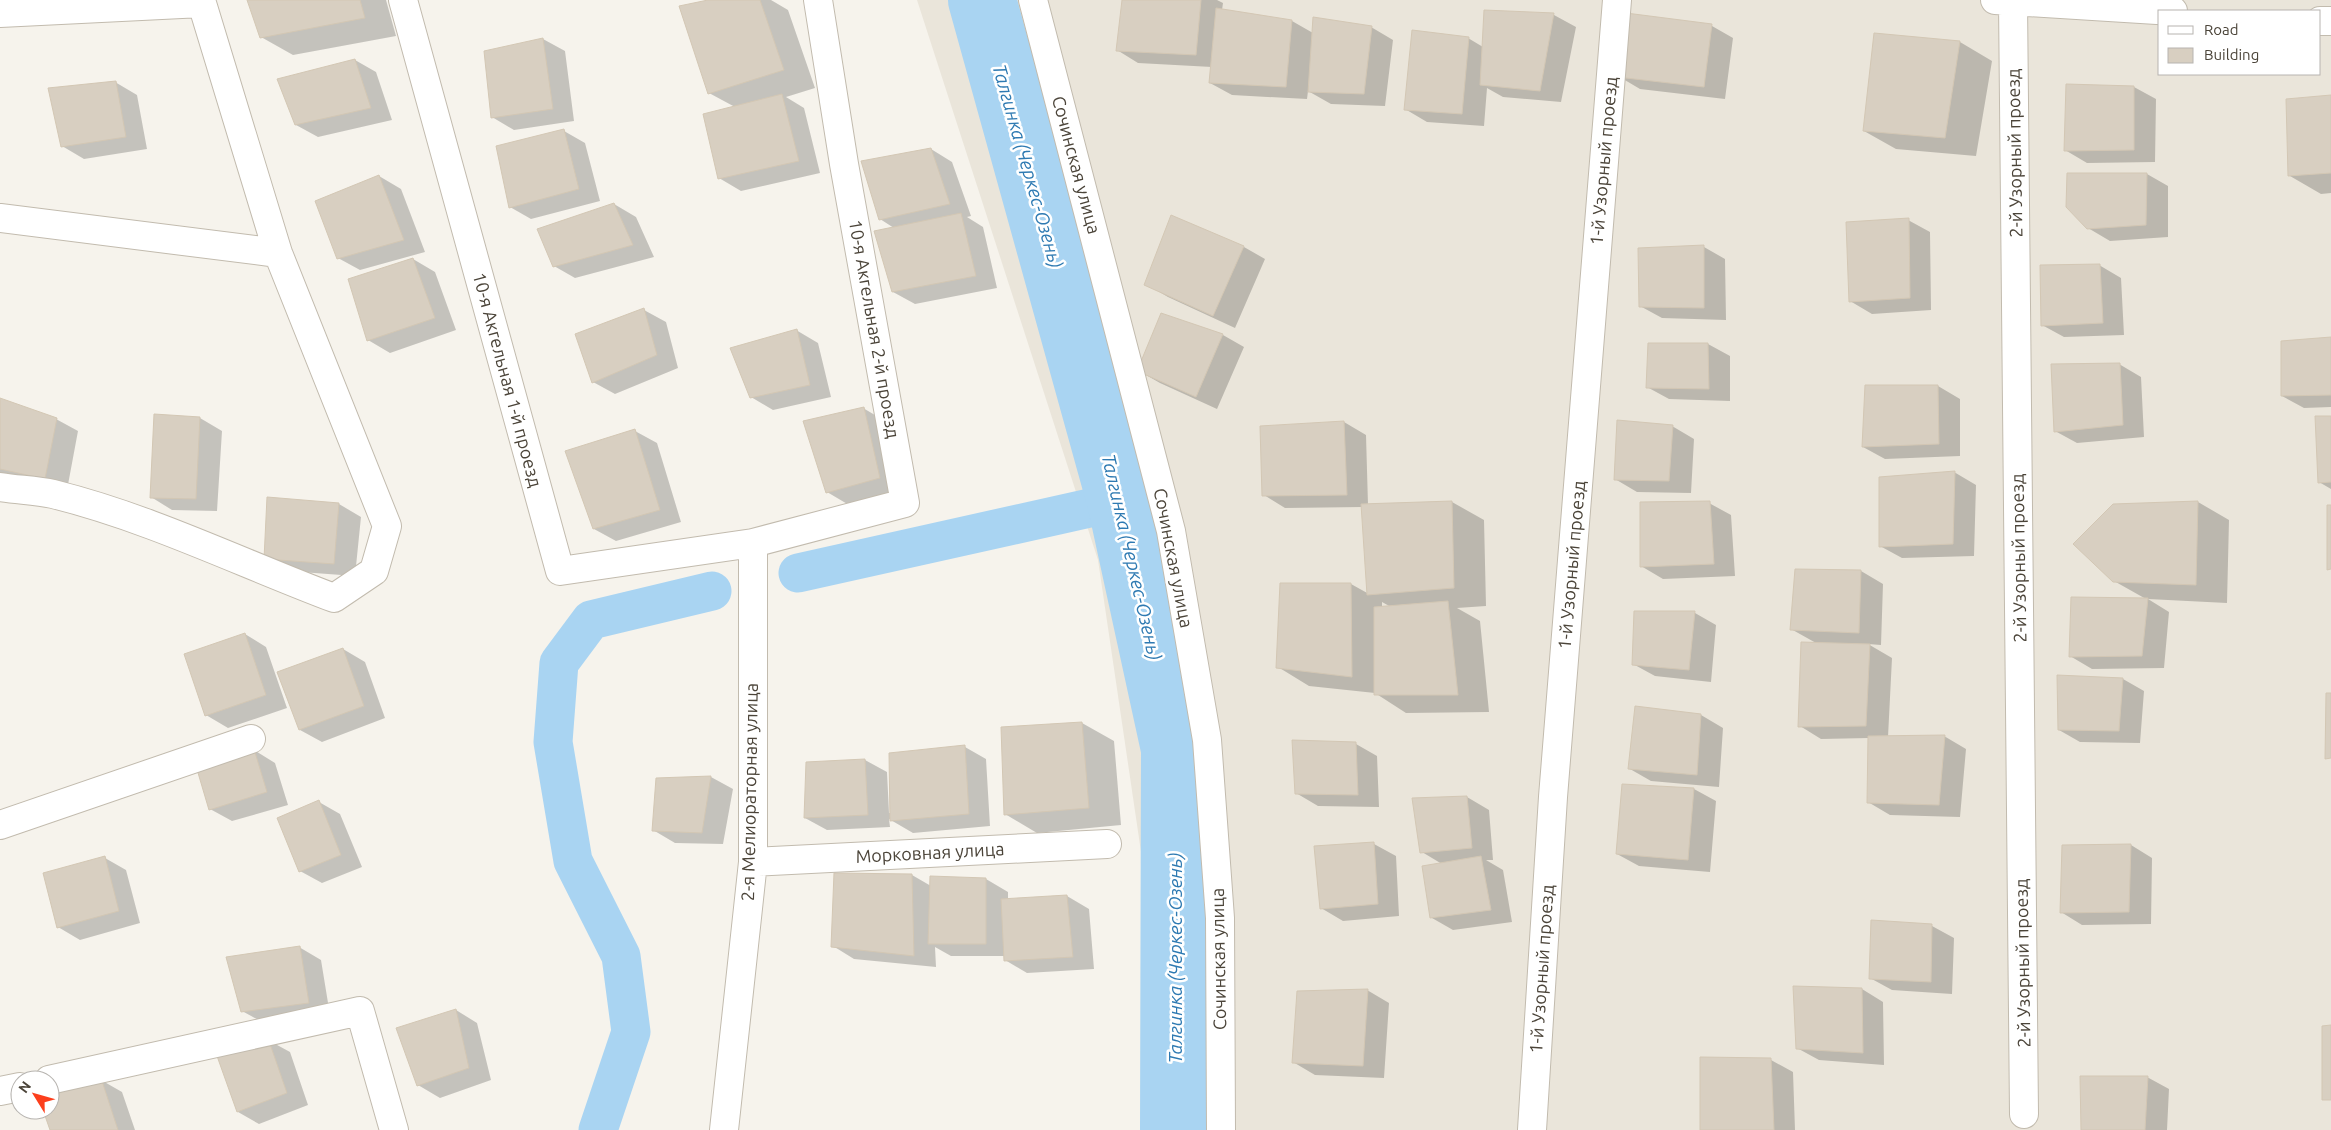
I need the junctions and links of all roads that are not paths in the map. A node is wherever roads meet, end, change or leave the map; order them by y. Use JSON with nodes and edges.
{"nodes":[{"id":1,"x":403,"y":0,"type":"edge"},
{"id":2,"x":818,"y":0,"type":"edge"},
{"id":3,"x":1033,"y":0,"type":"edge"},
{"id":4,"x":1617,"y":0,"type":"edge"},
{"id":5,"x":201,"y":1,"type":"edge"},
{"id":6,"x":2004,"y":1,"type":"edge"},
{"id":7,"x":2158,"y":10,"type":"edge"},
{"id":8,"x":0,"y":13,"type":"edge"},
{"id":9,"x":0,"y":218,"type":"edge"},
{"id":10,"x":278,"y":253,"type":"junction"},
{"id":11,"x":0,"y":488,"type":"edge"},
{"id":12,"x":753,"y":543,"type":"junction"},
{"id":13,"x":251,"y":739,"type":"dead end"},
{"id":14,"x":0,"y":825,"type":"edge"},
{"id":15,"x":1107,"y":844,"type":"dead end"},
{"id":16,"x":753,"y":862,"type":"junction"},
{"id":17,"x":60,"y":1078,"type":"edge"},
{"id":18,"x":2024,"y":1114,"type":"dead end"},
{"id":19,"x":394,"y":1130,"type":"edge"},
{"id":20,"x":724,"y":1130,"type":"edge"},
{"id":21,"x":1221,"y":1130,"type":"edge"},
{"id":22,"x":1532,"y":1130,"type":"edge"}],
"edges":[{"from":1,"to":12,"type":"street","name":"10-я Акгельная 1-й проезд"},
{"from":2,"to":12,"type":"street","name":"10-я Акгельная 2-й проезд"},
{"from":3,"to":21,"type":"street","name":"Сочинская улица"},
{"from":4,"to":22,"type":"street","name":"1-й Узорный проезд"},
{"from":5,"to":8,"type":"street"},
{"from":5,"to":10,"type":"street"},
{"from":6,"to":7,"type":"street"},
{"from":6,"to":18,"type":"street","name":"2-й Узорный проезд"},
{"from":9,"to":10,"type":"street"},
{"from":10,"to":11,"type":"street"},
{"from":12,"to":16,"type":"street","name":"2-я Мелиораторная улица"},
{"from":13,"to":14,"type":"street"},
{"from":15,"to":16,"type":"street","name":"Морковная улица"},
{"from":16,"to":20,"type":"street","name":"2-я Мелиораторная улица"},
{"from":17,"to":19,"type":"street"}]}
